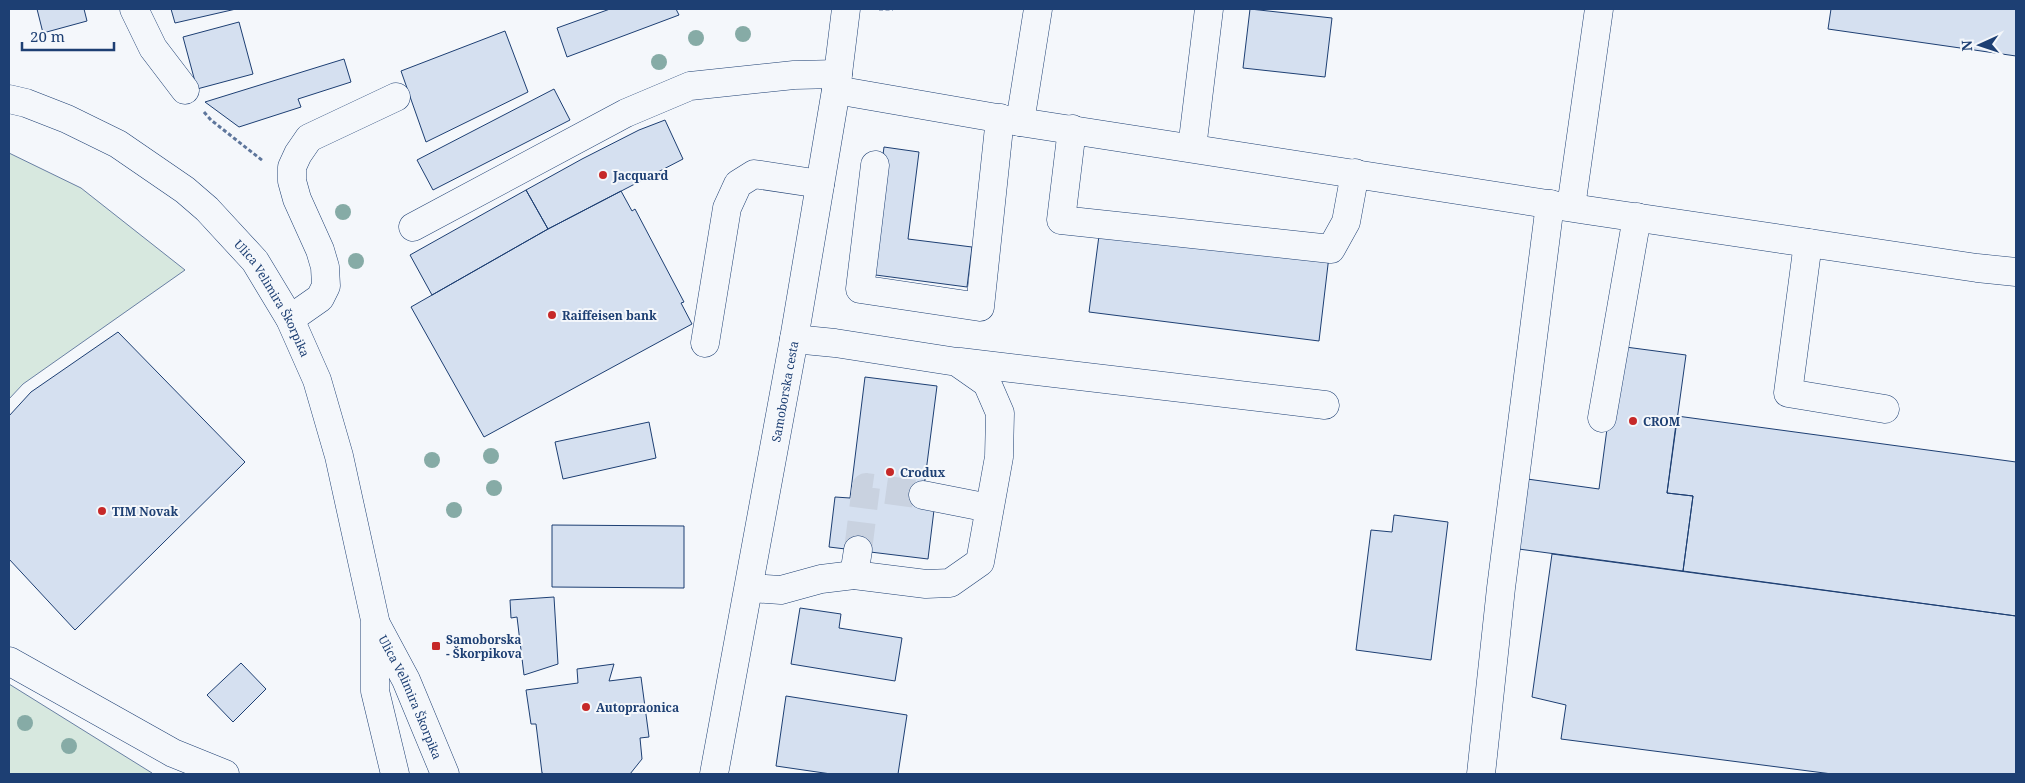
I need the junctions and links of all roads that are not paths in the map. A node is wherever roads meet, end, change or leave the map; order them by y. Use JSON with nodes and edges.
{"nodes":[{"id":1,"x":134,"y":9,"type":"edge"},
{"id":2,"x":846,"y":9,"type":"edge"},
{"id":3,"x":1038,"y":9,"type":"edge"},
{"id":4,"x":1209,"y":9,"type":"edge"},
{"id":5,"x":1599,"y":9,"type":"edge"},
{"id":6,"x":837,"y":82,"type":"junction"},
{"id":7,"x":185,"y":90,"type":"road end"},
{"id":8,"x":396,"y":97,"type":"dead end"},
{"id":9,"x":9,"y":99,"type":"edge"},
{"id":10,"x":1010,"y":120,"type":"junction"},
{"id":11,"x":1072,"y":129,"type":"junction"},
{"id":12,"x":1192,"y":148,"type":"junction"},
{"id":13,"x":875,"y":165,"type":"dead end"},
{"id":14,"x":1355,"y":173,"type":"junction"},
{"id":15,"x":820,"y":184,"type":"junction"},
{"id":16,"x":1560,"y":206,"type":"junction"},
{"id":17,"x":1637,"y":217,"type":"junction"},
{"id":18,"x":413,"y":227,"type":"dead end"},
{"id":19,"x":1808,"y":243,"type":"junction"},
{"id":20,"x":2016,"y":272,"type":"edge"},
{"id":21,"x":290,"y":319,"type":"junction"},
{"id":22,"x":794,"y":339,"type":"junction"},
{"id":23,"x":705,"y":343,"type":"dead end"},
{"id":24,"x":946,"y":360,"type":"junction"},
{"id":25,"x":1325,"y":405,"type":"dead end"},
{"id":26,"x":1885,"y":409,"type":"dead end"},
{"id":27,"x":1602,"y":418,"type":"dead end"},
{"id":28,"x":924,"y":495,"type":"tunnel mouth"},
{"id":29,"x":989,"y":508,"type":"junction"},
{"id":30,"x":749,"y":588,"type":"junction"},
{"id":31,"x":375,"y":620,"type":"junction"},
{"id":32,"x":9,"y":662,"type":"edge"},
{"id":33,"x":390,"y":771,"type":"edge"},
{"id":34,"x":225,"y":774,"type":"edge"},
{"id":35,"x":445,"y":774,"type":"edge"},
{"id":36,"x":714,"y":774,"type":"edge"},
{"id":37,"x":1481,"y":774,"type":"edge"}],
"edges":[{"from":1,"to":7,"type":"street"},
{"from":2,"to":6,"type":"street","name":"Samoborska cesta"},
{"from":3,"to":10,"type":"street"},
{"from":4,"to":12,"type":"street"},
{"from":5,"to":16,"type":"street"},
{"from":6,"to":10,"type":"street"},
{"from":6,"to":15,"type":"street","name":"Samoborska cesta"},
{"from":6,"to":18,"type":"street"},
{"from":8,"to":21,"type":"street"},
{"from":9,"to":21,"type":"street","name":"Ulica Velimira Škorpika"},
{"from":10,"to":11,"type":"street"},
{"from":10,"to":13,"type":"street"},
{"from":11,"to":12,"type":"street"},
{"from":11,"to":14,"type":"street"},
{"from":12,"to":14,"type":"street"},
{"from":14,"to":16,"type":"street"},
{"from":15,"to":22,"type":"street","name":"Samoborska cesta"},
{"from":15,"to":23,"type":"street"},
{"from":16,"to":17,"type":"street"},
{"from":16,"to":37,"type":"street"},
{"from":17,"to":19,"type":"street"},
{"from":17,"to":27,"type":"street"},
{"from":19,"to":20,"type":"street"},
{"from":19,"to":26,"type":"street"},
{"from":21,"to":31,"type":"street","name":"Ulica Velimira Škorpika"},
{"from":22,"to":24,"type":"street"},
{"from":22,"to":30,"type":"street","name":"Samoborska cesta"},
{"from":24,"to":25,"type":"street"},
{"from":24,"to":29,"type":"street"},
{"from":28,"to":29,"type":"street"},
{"from":29,"to":30,"type":"street"},
{"from":30,"to":36,"type":"street","name":"Samoborska cesta"},
{"from":31,"to":33,"type":"street","name":"Ulica Velimira Škorpika"},
{"from":31,"to":35,"type":"street","name":"Ulica Velimira Škorpika"},
{"from":32,"to":34,"type":"street"}]}
